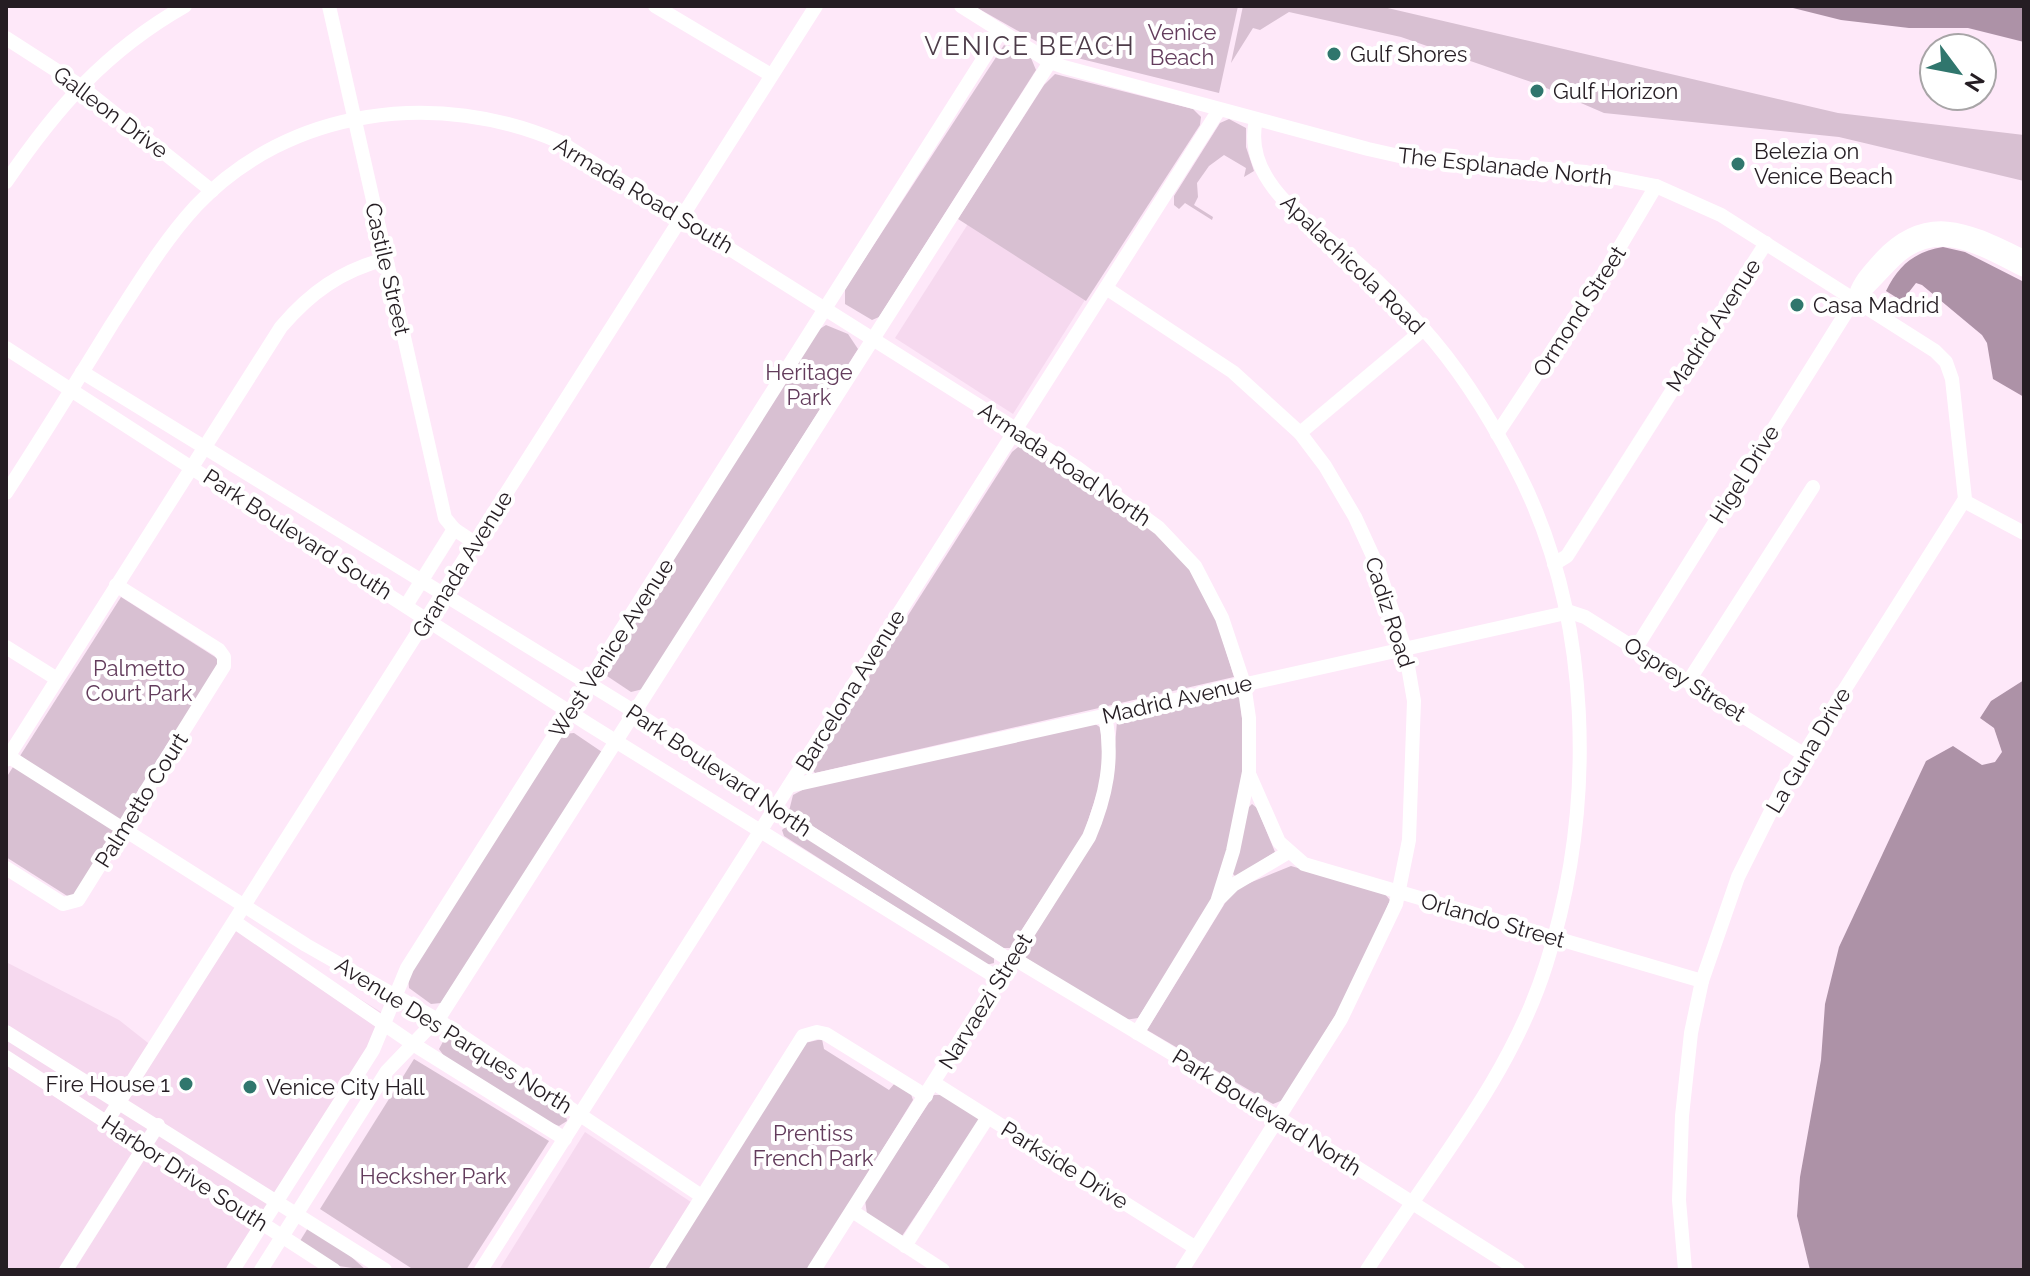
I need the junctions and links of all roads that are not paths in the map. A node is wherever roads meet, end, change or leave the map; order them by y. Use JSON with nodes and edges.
{"nodes":[{"id":1,"x":185,"y":6,"type":"edge"},
{"id":2,"x":329,"y":6,"type":"edge"},
{"id":3,"x":655,"y":6,"type":"edge"},
{"id":4,"x":816,"y":6,"type":"edge"},
{"id":5,"x":961,"y":6,"type":"edge"},
{"id":6,"x":1001,"y":31,"type":"junction"},
{"id":7,"x":6,"y":38,"type":"edge"},
{"id":8,"x":1050,"y":62,"type":"junction"},
{"id":9,"x":771,"y":75,"type":"junction"},
{"id":10,"x":79,"y":85,"type":"junction"},
{"id":11,"x":1219,"y":110,"type":"junction"},
{"id":12,"x":354,"y":118,"type":"junction"},
{"id":13,"x":1256,"y":120,"type":"junction"},
{"id":14,"x":6,"y":182,"type":"edge"},
{"id":15,"x":1656,"y":186,"type":"junction"},
{"id":16,"x":212,"y":191,"type":"junction"},
{"id":17,"x":683,"y":217,"type":"junction"},
{"id":18,"x":1766,"y":243,"type":"junction"},
{"id":19,"x":2024,"y":257,"type":"edge"},
{"id":20,"x":385,"y":259,"type":"junction"},
{"id":21,"x":2024,"y":270,"type":"edge"},
{"id":22,"x":1106,"y":288,"type":"junction"},
{"id":23,"x":1854,"y":300,"type":"junction"},
{"id":24,"x":825,"y":308,"type":"junction"},
{"id":25,"x":1424,"y":329,"type":"junction"},
{"id":26,"x":872,"y":337,"type":"junction"},
{"id":27,"x":6,"y":348,"type":"edge"},
{"id":28,"x":82,"y":372,"type":"junction"},
{"id":29,"x":72,"y":390,"type":"junction"},
{"id":30,"x":1017,"y":428,"type":"junction"},
{"id":31,"x":1300,"y":433,"type":"junction"},
{"id":32,"x":1497,"y":434,"type":"junction"},
{"id":33,"x":204,"y":448,"type":"junction"},
{"id":34,"x":192,"y":466,"type":"junction"},
{"id":35,"x":1813,"y":487,"type":"dead end"},
{"id":36,"x":6,"y":493,"type":"edge"},
{"id":37,"x":1964,"y":501,"type":"junction"},
{"id":38,"x":454,"y":529,"type":"junction"},
{"id":39,"x":2024,"y":533,"type":"edge"},
{"id":40,"x":475,"y":543,"type":"junction"},
{"id":41,"x":1554,"y":564,"type":"junction"},
{"id":42,"x":420,"y":583,"type":"junction"},
{"id":43,"x":116,"y":585,"type":"junction"},
{"id":44,"x":443,"y":594,"type":"junction"},
{"id":45,"x":407,"y":604,"type":"junction"},
{"id":46,"x":1564,"y":612,"type":"junction"},
{"id":47,"x":427,"y":619,"type":"junction"},
{"id":48,"x":6,"y":647,"type":"edge"},
{"id":49,"x":1636,"y":648,"type":"junction"},
{"id":50,"x":1405,"y":649,"type":"junction"},
{"id":51,"x":57,"y":679,"type":"junction"},
{"id":52,"x":1688,"y":682,"type":"junction"},
{"id":53,"x":588,"y":683,"type":"junction"},
{"id":54,"x":1244,"y":684,"type":"junction"},
{"id":55,"x":570,"y":712,"type":"junction"},
{"id":56,"x":635,"y":712,"type":"junction"},
{"id":57,"x":1105,"y":716,"type":"junction"},
{"id":58,"x":588,"y":724,"type":"joint"},
{"id":59,"x":615,"y":741,"type":"junction"},
{"id":60,"x":1803,"y":754,"type":"junction"},
{"id":61,"x":7,"y":758,"type":"edge"},
{"id":62,"x":1249,"y":772,"type":"junction"},
{"id":63,"x":789,"y":786,"type":"junction"},
{"id":64,"x":775,"y":808,"type":"junction"},
{"id":65,"x":122,"y":828,"type":"junction"},
{"id":66,"x":761,"y":831,"type":"junction"},
{"id":67,"x":1287,"y":853,"type":"junction"},
{"id":68,"x":9,"y":876,"type":"edge"},
{"id":69,"x":1400,"y":893,"type":"junction"},
{"id":70,"x":1217,"y":902,"type":"junction"},
{"id":71,"x":245,"y":906,"type":"junction"},
{"id":72,"x":235,"y":922,"type":"junction"},
{"id":73,"x":1555,"y":938,"type":"junction"},
{"id":74,"x":1012,"y":959,"type":"junction"},
{"id":75,"x":999,"y":979,"type":"junction"},
{"id":76,"x":1702,"y":981,"type":"junction"},
{"id":77,"x":395,"y":992,"type":"junction"},
{"id":78,"x":438,"y":1020,"type":"junction"},
{"id":79,"x":383,"y":1024,"type":"junction"},
{"id":80,"x":1137,"y":1033,"type":"junction"},
{"id":81,"x":12,"y":1036,"type":"edge"},
{"id":82,"x":413,"y":1044,"type":"junction"},
{"id":83,"x":6,"y":1057,"type":"edge"},
{"id":84,"x":930,"y":1089,"type":"junction"},
{"id":85,"x":119,"y":1103,"type":"junction"},
{"id":86,"x":581,"y":1114,"type":"junction"},
{"id":87,"x":988,"y":1117,"type":"junction"},
{"id":88,"x":1279,"y":1118,"type":"junction"},
{"id":89,"x":107,"y":1121,"type":"junction"},
{"id":90,"x":158,"y":1125,"type":"junction"},
{"id":91,"x":565,"y":1139,"type":"junction"},
{"id":92,"x":143,"y":1148,"type":"junction"},
{"id":93,"x":700,"y":1195,"type":"junction"},
{"id":94,"x":277,"y":1201,"type":"junction"},
{"id":95,"x":1411,"y":1201,"type":"junction"},
{"id":96,"x":852,"y":1211,"type":"junction"},
{"id":97,"x":296,"y":1214,"type":"junction"},
{"id":98,"x":263,"y":1224,"type":"junction"},
{"id":99,"x":282,"y":1237,"type":"junction"},
{"id":100,"x":905,"y":1246,"type":"junction"},
{"id":101,"x":1196,"y":1248,"type":"junction"},
{"id":102,"x":66,"y":1270,"type":"edge"},
{"id":103,"x":233,"y":1270,"type":"edge"},
{"id":104,"x":261,"y":1270,"type":"edge"},
{"id":105,"x":334,"y":1270,"type":"edge"},
{"id":106,"x":385,"y":1270,"type":"edge"},
{"id":107,"x":481,"y":1270,"type":"edge"},
{"id":108,"x":656,"y":1270,"type":"edge"},
{"id":109,"x":814,"y":1270,"type":"edge"},
{"id":110,"x":943,"y":1270,"type":"edge"},
{"id":111,"x":1182,"y":1270,"type":"edge"},
{"id":112,"x":1367,"y":1270,"type":"edge"},
{"id":113,"x":1518,"y":1270,"type":"edge"},
{"id":114,"x":1685,"y":1270,"type":"edge"}],
"edges":[{"from":1,"to":10,"type":"street"},
{"from":2,"to":12,"type":"street","name":"Castile Street"},
{"from":3,"to":9,"type":"street"},
{"from":4,"to":9,"type":"street","name":"Granada Avenue"},
{"from":5,"to":6,"type":"street","name":"The Esplanade North"},
{"from":6,"to":8,"type":"street","name":"The Esplanade North"},
{"from":6,"to":24,"type":"street","name":"West Venice Avenue"},
{"from":7,"to":10,"type":"street","name":"Galleon Drive"},
{"from":8,"to":11,"type":"street","name":"The Esplanade North"},
{"from":8,"to":26,"type":"street"},
{"from":9,"to":17,"type":"street","name":"Granada Avenue"},
{"from":10,"to":14,"type":"street"},
{"from":10,"to":16,"type":"street","name":"Galleon Drive"},
{"from":11,"to":13,"type":"street","name":"The Esplanade North"},
{"from":11,"to":22,"type":"street","name":"Barcelona Avenue"},
{"from":12,"to":16,"type":"street","name":"Armada Road South"},
{"from":12,"to":17,"type":"street","name":"Armada Road South"},
{"from":12,"to":20,"type":"street","name":"Castile Street"},
{"from":13,"to":15,"type":"street","name":"The Esplanade North"},
{"from":13,"to":25,"type":"street","name":"Apalachicola Road"},
{"from":15,"to":18,"type":"street","name":"The Esplanade North"},
{"from":15,"to":32,"type":"street","name":"Ormond Street"},
{"from":16,"to":28,"type":"street","name":"Armada Road South"},
{"from":17,"to":24,"type":"street","name":"Armada Road South"},
{"from":17,"to":40,"type":"street","name":"Granada Avenue"},
{"from":18,"to":23,"type":"street","name":"The Esplanade North"},
{"from":18,"to":41,"type":"street","name":"Madrid Avenue"},
{"from":19,"to":23,"type":"street"},
{"from":20,"to":33,"type":"street"},
{"from":20,"to":38,"type":"street","name":"Castile Street"},
{"from":21,"to":23,"type":"street"},
{"from":22,"to":30,"type":"street","name":"Barcelona Avenue"},
{"from":22,"to":31,"type":"street","name":"Cadiz Road"},
{"from":23,"to":37,"type":"street"},
{"from":23,"to":49,"type":"street","name":"Higel Drive"},
{"from":24,"to":26,"type":"street","name":"Armada Road North"},
{"from":24,"to":53,"type":"street","name":"West Venice Avenue"},
{"from":25,"to":31,"type":"street"},
{"from":25,"to":32,"type":"street","name":"Apalachicola Road"},
{"from":26,"to":30,"type":"street","name":"Armada Road North"},
{"from":26,"to":56,"type":"street"},
{"from":27,"to":29,"type":"street","name":"Park Boulevard South"},
{"from":28,"to":29,"type":"street","name":"Armada Road South"},
{"from":28,"to":33,"type":"street","name":"Park Boulevard South"},
{"from":29,"to":34,"type":"street","name":"Park Boulevard South"},
{"from":29,"to":36,"type":"street","name":"Armada Road South"},
{"from":30,"to":54,"type":"street","name":"Armada Road North"},
{"from":30,"to":63,"type":"street","name":"Barcelona Avenue"},
{"from":31,"to":50,"type":"street","name":"Cadiz Road"},
{"from":32,"to":41,"type":"street","name":"Apalachicola Road"},
{"from":33,"to":34,"type":"street"},
{"from":33,"to":42,"type":"street","name":"Park Boulevard South"},
{"from":34,"to":43,"type":"street"},
{"from":34,"to":45,"type":"street","name":"Park Boulevard South"},
{"from":35,"to":52,"type":"street"},
{"from":37,"to":39,"type":"street"},
{"from":37,"to":60,"type":"street","name":"La Guna Drive"},
{"from":38,"to":40,"type":"street"},
{"from":38,"to":42,"type":"street"},
{"from":40,"to":44,"type":"street","name":"Granada Avenue"},
{"from":41,"to":46,"type":"street","name":"Apalachicola Road"},
{"from":42,"to":44,"type":"street","name":"Park Boulevard South"},
{"from":42,"to":45,"type":"street"},
{"from":43,"to":51,"type":"street"},
{"from":43,"to":65,"type":"street","name":"Palmetto Court"},
{"from":44,"to":47,"type":"street","name":"Granada Avenue"},
{"from":44,"to":53,"type":"street","name":"Park Boulevard South"},
{"from":45,"to":47,"type":"street","name":"Park Boulevard South"},
{"from":46,"to":49,"type":"street","name":"Osprey Street"},
{"from":46,"to":50,"type":"street","name":"Madrid Avenue"},
{"from":46,"to":73,"type":"street","name":"Apalachicola Road"},
{"from":47,"to":55,"type":"street","name":"Park Boulevard South"},
{"from":47,"to":71,"type":"street","name":"Granada Avenue"},
{"from":48,"to":51,"type":"street"},
{"from":49,"to":52,"type":"street","name":"Osprey Street"},
{"from":50,"to":54,"type":"street","name":"Madrid Avenue"},
{"from":50,"to":69,"type":"street","name":"Cadiz Road"},
{"from":51,"to":61,"type":"street"},
{"from":52,"to":60,"type":"street","name":"Osprey Street"},
{"from":53,"to":55,"type":"street","name":"West Venice Avenue"},
{"from":53,"to":56,"type":"street","name":"Park Boulevard North"},
{"from":54,"to":57,"type":"street","name":"Madrid Avenue"},
{"from":54,"to":62,"type":"street","name":"Armada Road North"},
{"from":55,"to":58,"type":"street","name":"Park Boulevard South"},
{"from":55,"to":77,"type":"street","name":"West Venice Avenue"},
{"from":56,"to":59,"type":"street"},
{"from":56,"to":64,"type":"street","name":"Park Boulevard North"},
{"from":57,"to":63,"type":"street","name":"Madrid Avenue"},
{"from":57,"to":74,"type":"street","name":"Narvaezi Street"},
{"from":58,"to":59,"type":"street","name":"Park Boulevard North"},
{"from":59,"to":66,"type":"street","name":"Park Boulevard North"},
{"from":59,"to":78,"type":"street"},
{"from":60,"to":76,"type":"street","name":"La Guna Drive"},
{"from":61,"to":65,"type":"street","name":"Avenue Des Parques North"},
{"from":62,"to":67,"type":"street"},
{"from":62,"to":70,"type":"street","name":"Armada Road North"},
{"from":63,"to":64,"type":"street","name":"Barcelona Avenue"},
{"from":64,"to":66,"type":"street","name":"Barcelona Avenue"},
{"from":64,"to":74,"type":"street","name":"Park Boulevard North"},
{"from":65,"to":68,"type":"street","name":"Palmetto Court"},
{"from":65,"to":71,"type":"street","name":"Avenue Des Parques North"},
{"from":66,"to":75,"type":"street","name":"Park Boulevard North"},
{"from":66,"to":86,"type":"street","name":"Barcelona Avenue"},
{"from":67,"to":69,"type":"street","name":"Orlando Street"},
{"from":67,"to":70,"type":"street"},
{"from":69,"to":73,"type":"street","name":"Orlando Street"},
{"from":69,"to":88,"type":"street","name":"Cadiz Road"},
{"from":70,"to":80,"type":"street","name":"Armada Road North"},
{"from":71,"to":72,"type":"street","name":"Granada Avenue"},
{"from":71,"to":77,"type":"street","name":"Avenue Des Parques North"},
{"from":72,"to":79,"type":"street","name":"Avenue Des Parques North"},
{"from":72,"to":85,"type":"street","name":"Granada Avenue"},
{"from":73,"to":76,"type":"street","name":"Orlando Street"},
{"from":73,"to":95,"type":"street","name":"Apalachicola Road"},
{"from":74,"to":75,"type":"street","name":"Narvaezi Street"},
{"from":74,"to":80,"type":"street","name":"Park Boulevard North"},
{"from":75,"to":84,"type":"street","name":"Narvaezi Street"},
{"from":76,"to":114,"type":"street","name":"La Guna Drive"},
{"from":77,"to":78,"type":"street","name":"Avenue Des Parques North"},
{"from":77,"to":79,"type":"street","name":"West Venice Avenue"},
{"from":78,"to":82,"type":"street"},
{"from":78,"to":86,"type":"street","name":"Avenue Des Parques North"},
{"from":79,"to":82,"type":"street","name":"Avenue Des Parques North"},
{"from":79,"to":94,"type":"street","name":"West Venice Avenue"},
{"from":80,"to":88,"type":"street","name":"Park Boulevard North"},
{"from":81,"to":83,"type":"street"},
{"from":81,"to":85,"type":"street","name":"Harbor Drive South"},
{"from":82,"to":91,"type":"street","name":"Avenue Des Parques North"},
{"from":82,"to":97,"type":"street"},
{"from":83,"to":89,"type":"street","name":"Harbor Drive South"},
{"from":84,"to":87,"type":"street","name":"Parkside Drive"},
{"from":84,"to":93,"type":"street","name":"Parkside Drive"},
{"from":84,"to":96,"type":"street","name":"Narvaezi Street"},
{"from":85,"to":89,"type":"street","name":"Granada Avenue"},
{"from":85,"to":90,"type":"street","name":"Harbor Drive South"},
{"from":86,"to":91,"type":"street","name":"Barcelona Avenue"},
{"from":86,"to":93,"type":"street","name":"Avenue Des Parques North"},
{"from":87,"to":100,"type":"street"},
{"from":87,"to":101,"type":"street","name":"Parkside Drive"},
{"from":88,"to":95,"type":"street","name":"Park Boulevard North"},
{"from":88,"to":101,"type":"street","name":"Cadiz Road"},
{"from":89,"to":92,"type":"street","name":"Harbor Drive South"},
{"from":90,"to":92,"type":"street"},
{"from":90,"to":94,"type":"street","name":"Harbor Drive South"},
{"from":91,"to":107,"type":"street","name":"Barcelona Avenue"},
{"from":92,"to":98,"type":"street","name":"Harbor Drive South"},
{"from":92,"to":102,"type":"street"},
{"from":93,"to":108,"type":"street"},
{"from":94,"to":97,"type":"street","name":"Harbor Drive South"},
{"from":94,"to":98,"type":"street","name":"West Venice Avenue"},
{"from":95,"to":112,"type":"street","name":"Apalachicola Road"},
{"from":95,"to":113,"type":"street","name":"Park Boulevard North"},
{"from":96,"to":100,"type":"street"},
{"from":96,"to":109,"type":"street","name":"Narvaezi Street"},
{"from":97,"to":99,"type":"street"},
{"from":97,"to":106,"type":"street","name":"Harbor Drive South"},
{"from":98,"to":99,"type":"street","name":"Harbor Drive South"},
{"from":98,"to":103,"type":"street","name":"West Venice Avenue"},
{"from":99,"to":104,"type":"street"},
{"from":99,"to":105,"type":"street","name":"Harbor Drive South"},
{"from":100,"to":110,"type":"street"},
{"from":101,"to":111,"type":"street","name":"Cadiz Road"}]}
